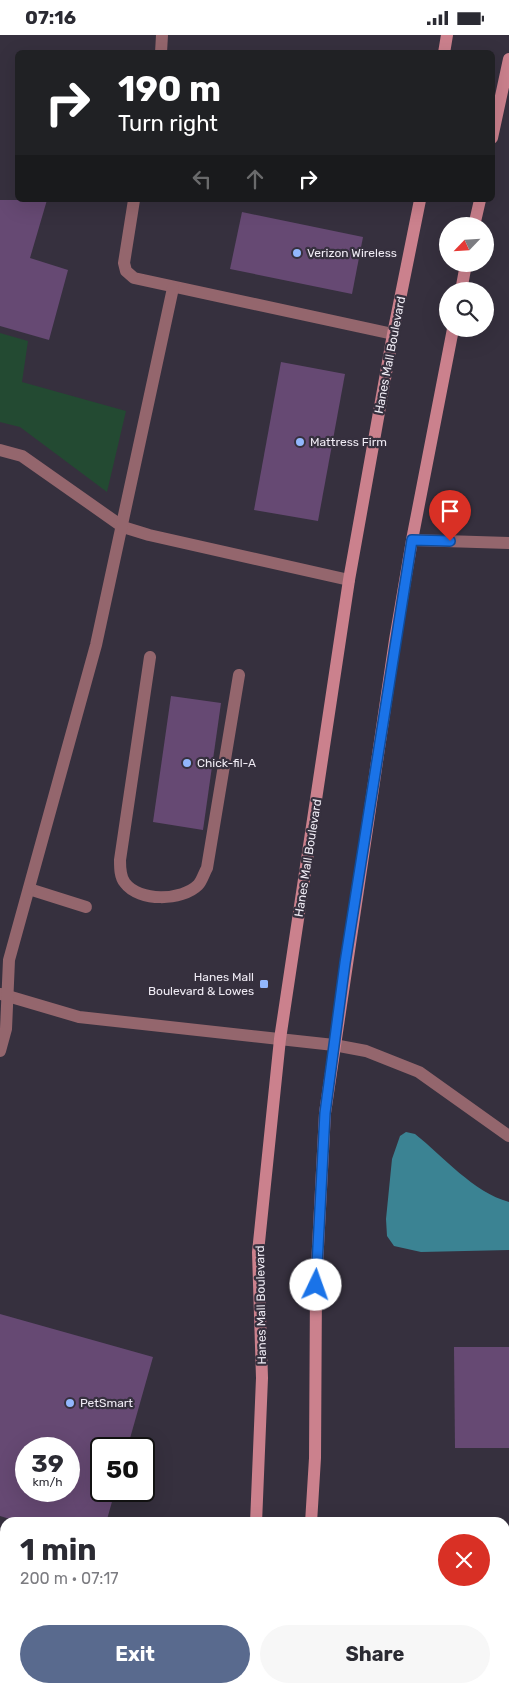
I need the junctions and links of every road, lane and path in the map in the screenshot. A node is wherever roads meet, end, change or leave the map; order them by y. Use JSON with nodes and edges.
{"nodes":[{"id":1,"x":162,"y":35,"type":"edge"},
{"id":2,"x":447,"y":35,"type":"edge"},
{"id":3,"x":161,"y":50,"type":"edge"},
{"id":4,"x":444,"y":50,"type":"edge"},
{"id":5,"x":509,"y":59,"type":"edge"},
{"id":6,"x":495,"y":124,"type":"edge"},
{"id":7,"x":134,"y":202,"type":"edge"},
{"id":8,"x":420,"y":202,"type":"edge"},
{"id":9,"x":480,"y":202,"type":"edge"},
{"id":10,"x":476,"y":217,"type":"edge"},
{"id":11,"x":173,"y":288,"type":"junction"},
{"id":12,"x":393,"y":334,"type":"junction"},
{"id":13,"x":451,"y":337,"type":"edge"},
{"id":14,"x":0,"y":450,"type":"edge"},
{"id":15,"x":123,"y":527,"type":"junction"},
{"id":16,"x":412,"y":540,"type":"junction"},
{"id":17,"x":509,"y":543,"type":"edge"},
{"id":18,"x":349,"y":581,"type":"junction"},
{"id":19,"x":150,"y":657,"type":"dead end"},
{"id":20,"x":239,"y":675,"type":"dead end"},
{"id":21,"x":29,"y":889,"type":"junction"},
{"id":22,"x":86,"y":907,"type":"dead end"},
{"id":23,"x":4,"y":995,"type":"edge"},
{"id":24,"x":280,"y":1039,"type":"junction"},
{"id":25,"x":334,"y":1045,"type":"junction"},
{"id":26,"x":0,"y":1051,"type":"edge"},
{"id":27,"x":509,"y":1136,"type":"edge"},
{"id":28,"x":256,"y":1517,"type":"edge"},
{"id":29,"x":311,"y":1517,"type":"edge"}],
"edges":[{"from":1,"to":3,"type":"street"},
{"from":2,"to":4,"type":"main road"},
{"from":5,"to":6,"type":"main road"},
{"from":7,"to":11,"type":"street"},
{"from":8,"to":12,"type":"main road","name":"Hanes Mall Boulevard"},
{"from":9,"to":10,"type":"main road"},
{"from":11,"to":12,"type":"street"},
{"from":11,"to":15,"type":"street"},
{"from":12,"to":18,"type":"main road","name":"Hanes Mall Boulevard"},
{"from":13,"to":16,"type":"main road"},
{"from":14,"to":15,"type":"street"},
{"from":15,"to":18,"type":"street"},
{"from":15,"to":21,"type":"street"},
{"from":16,"to":17,"type":"street"},
{"from":16,"to":25,"type":"main road"},
{"from":18,"to":24,"type":"main road","name":"Hanes Mall Boulevard"},
{"from":19,"to":20,"type":"street"},
{"from":21,"to":22,"type":"street"},
{"from":21,"to":23,"type":"street"},
{"from":23,"to":24,"type":"street"},
{"from":23,"to":26,"type":"street"},
{"from":24,"to":25,"type":"street"},
{"from":24,"to":28,"type":"main road","name":"Hanes Mall Boulevard"},
{"from":25,"to":27,"type":"street"},
{"from":25,"to":29,"type":"main road"}]}
